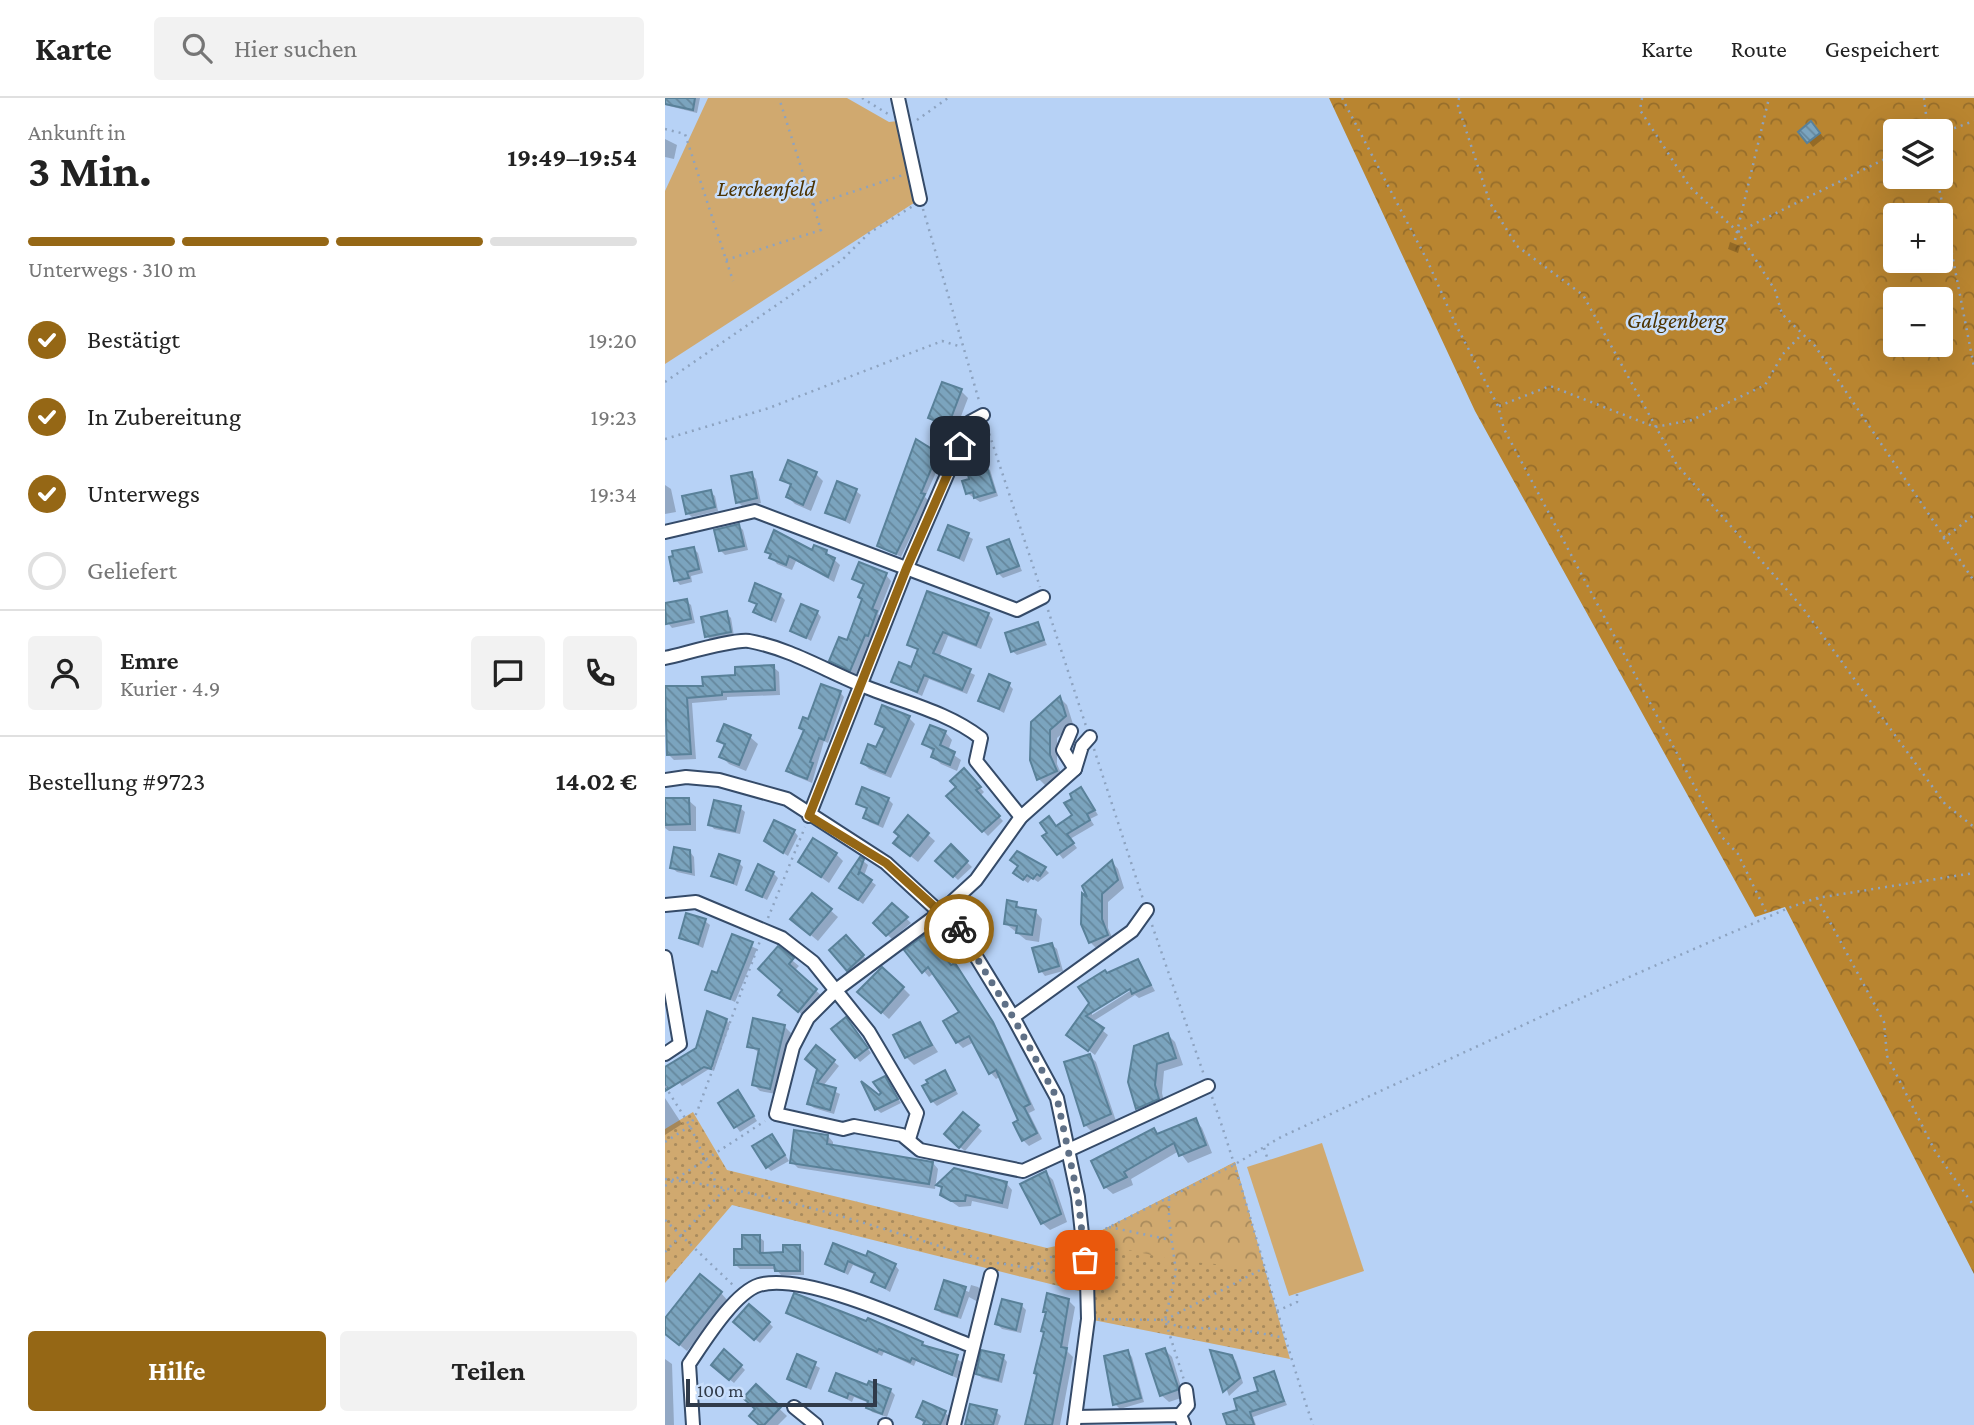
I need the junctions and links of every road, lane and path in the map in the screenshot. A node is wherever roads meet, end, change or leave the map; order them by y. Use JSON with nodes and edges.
{"nodes":[{"id":1,"x":779,"y":98,"type":"edge"},
{"id":2,"x":862,"y":98,"type":"edge"},
{"id":3,"x":898,"y":98,"type":"edge"},
{"id":4,"x":948,"y":98,"type":"edge"},
{"id":5,"x":1342,"y":98,"type":"edge"},
{"id":6,"x":1459,"y":98,"type":"edge"},
{"id":7,"x":1642,"y":98,"type":"edge"},
{"id":8,"x":1769,"y":98,"type":"edge"},
{"id":9,"x":1924,"y":98,"type":"edge"},
{"id":10,"x":1927,"y":119,"type":"edge"},
{"id":11,"x":901,"y":121,"type":"junction"},
{"id":12,"x":1974,"y":121,"type":"edge"},
{"id":13,"x":665,"y":129,"type":"edge"},
{"id":14,"x":1953,"y":129,"type":"edge"},
{"id":15,"x":1883,"y":161,"type":"edge"},
{"id":16,"x":913,"y":172,"type":"junction"},
{"id":17,"x":1939,"y":189,"type":"edge"},
{"id":18,"x":920,"y":199,"type":"junction"},
{"id":19,"x":813,"y":205,"type":"junction"},
{"id":20,"x":1738,"y":232,"type":"junction"},
{"id":21,"x":1735,"y":240,"type":"dead end"},
{"id":22,"x":726,"y":260,"type":"junction"},
{"id":23,"x":733,"y":281,"type":"dead end"},
{"id":24,"x":1802,"y":334,"type":"junction"},
{"id":25,"x":962,"y":346,"type":"junction"},
{"id":26,"x":1974,"y":367,"type":"edge"},
{"id":27,"x":665,"y":382,"type":"edge"},
{"id":28,"x":1498,"y":406,"type":"junction"},
{"id":29,"x":983,"y":415,"type":"junction"},
{"id":30,"x":1655,"y":427,"type":"junction"},
{"id":31,"x":665,"y":439,"type":"edge"},
{"id":32,"x":1974,"y":515,"type":"edge"},
{"id":33,"x":665,"y":532,"type":"edge"},
{"id":34,"x":1943,"y":539,"type":"junction"},
{"id":35,"x":907,"y":567,"type":"junction"},
{"id":36,"x":1974,"y":581,"type":"edge"},
{"id":37,"x":1044,"y":597,"type":"junction"},
{"id":38,"x":665,"y":658,"type":"edge"},
{"id":39,"x":860,"y":685,"type":"junction"},
{"id":40,"x":1071,"y":731,"type":"dead end"},
{"id":41,"x":1090,"y":737,"type":"junction"},
{"id":42,"x":1075,"y":769,"type":"junction"},
{"id":43,"x":665,"y":780,"type":"edge"},
{"id":44,"x":809,"y":816,"type":"junction"},
{"id":45,"x":1021,"y":817,"type":"junction"},
{"id":46,"x":1974,"y":827,"type":"edge"},
{"id":47,"x":1974,"y":873,"type":"edge"},
{"id":48,"x":1817,"y":898,"type":"junction"},
{"id":49,"x":665,"y":905,"type":"edge"},
{"id":50,"x":1147,"y":910,"type":"junction"},
{"id":51,"x":941,"y":912,"type":"junction"},
{"id":52,"x":1768,"y":916,"type":"junction"},
{"id":53,"x":763,"y":931,"type":"junction"},
{"id":54,"x":665,"y":957,"type":"edge"},
{"id":55,"x":837,"y":990,"type":"junction"},
{"id":56,"x":1013,"y":1017,"type":"junction"},
{"id":57,"x":665,"y":1054,"type":"edge"},
{"id":58,"x":665,"y":1086,"type":"edge"},
{"id":59,"x":1208,"y":1086,"type":"junction"},
{"id":60,"x":673,"y":1099,"type":"junction"},
{"id":61,"x":667,"y":1102,"type":"dead end"},
{"id":62,"x":776,"y":1114,"type":"junction"},
{"id":63,"x":690,"y":1126,"type":"junction"},
{"id":64,"x":909,"y":1139,"type":"junction"},
{"id":65,"x":665,"y":1142,"type":"edge"},
{"id":66,"x":1264,"y":1148,"type":"junction"},
{"id":67,"x":1066,"y":1152,"type":"junction"},
{"id":68,"x":1268,"y":1160,"type":"dead end"},
{"id":69,"x":705,"y":1161,"type":"junction"},
{"id":70,"x":1235,"y":1162,"type":"junction"},
{"id":71,"x":665,"y":1179,"type":"edge"},
{"id":72,"x":675,"y":1181,"type":"junction"},
{"id":73,"x":665,"y":1186,"type":"edge"},
{"id":74,"x":717,"y":1187,"type":"junction"},
{"id":75,"x":725,"y":1189,"type":"junction"},
{"id":76,"x":1169,"y":1198,"type":"junction"},
{"id":77,"x":1974,"y":1206,"type":"edge"},
{"id":78,"x":665,"y":1220,"type":"edge"},
{"id":79,"x":1109,"y":1227,"type":"junction"},
{"id":80,"x":680,"y":1235,"type":"junction"},
{"id":81,"x":1083,"y":1240,"type":"junction"},
{"id":82,"x":1172,"y":1240,"type":"junction"},
{"id":83,"x":665,"y":1252,"type":"edge"},
{"id":84,"x":1030,"y":1268,"type":"junction"},
{"id":85,"x":1264,"y":1268,"type":"junction"},
{"id":86,"x":991,"y":1275,"type":"dead end"},
{"id":87,"x":1087,"y":1280,"type":"junction"},
{"id":88,"x":1297,"y":1293,"type":"dead end"},
{"id":89,"x":743,"y":1294,"type":"junction"},
{"id":90,"x":1277,"y":1311,"type":"junction"},
{"id":91,"x":1088,"y":1319,"type":"junction"},
{"id":92,"x":1165,"y":1320,"type":"junction"},
{"id":93,"x":1285,"y":1338,"type":"junction"},
{"id":94,"x":972,"y":1346,"type":"junction"},
{"id":95,"x":1186,"y":1390,"type":"joint"},
{"id":96,"x":794,"y":1407,"type":"dead end"},
{"id":97,"x":1182,"y":1420,"type":"edge"},
{"id":98,"x":1075,"y":1421,"type":"edge"},
{"id":99,"x":693,"y":1425,"type":"edge"},
{"id":100,"x":816,"y":1425,"type":"edge"},
{"id":101,"x":954,"y":1425,"type":"edge"},
{"id":102,"x":1313,"y":1425,"type":"edge"}],
"edges":[{"from":1,"to":19,"type":"path"},
{"from":2,"to":11,"type":"path"},
{"from":3,"to":11,"type":"street"},
{"from":4,"to":11,"type":"path"},
{"from":5,"to":28,"type":"path"},
{"from":6,"to":30,"type":"path"},
{"from":7,"to":20,"type":"path"},
{"from":8,"to":20,"type":"path"},
{"from":9,"to":10,"type":"path"},
{"from":11,"to":16,"type":"street"},
{"from":12,"to":14,"type":"path"},
{"from":13,"to":22,"type":"path"},
{"from":15,"to":20,"type":"path"},
{"from":16,"to":18,"type":"street"},
{"from":16,"to":19,"type":"path"},
{"from":17,"to":26,"type":"path"},
{"from":18,"to":25,"type":"path"},
{"from":18,"to":27,"type":"path"},
{"from":19,"to":22,"type":"path"},
{"from":20,"to":21,"type":"path"},
{"from":20,"to":24,"type":"path"},
{"from":22,"to":23,"type":"path"},
{"from":24,"to":30,"type":"path"},
{"from":24,"to":34,"type":"path"},
{"from":25,"to":29,"type":"path"},
{"from":25,"to":31,"type":"path"},
{"from":28,"to":30,"type":"path"},
{"from":28,"to":52,"type":"path"},
{"from":29,"to":35,"type":"street"},
{"from":29,"to":37,"type":"path"},
{"from":30,"to":46,"type":"path"},
{"from":32,"to":34,"type":"path"},
{"from":33,"to":35,"type":"street"},
{"from":34,"to":36,"type":"path"},
{"from":35,"to":37,"type":"street"},
{"from":35,"to":39,"type":"street"},
{"from":37,"to":41,"type":"path"},
{"from":38,"to":39,"type":"street"},
{"from":39,"to":44,"type":"street"},
{"from":39,"to":45,"type":"street"},
{"from":40,"to":42,"type":"street"},
{"from":41,"to":42,"type":"street"},
{"from":41,"to":50,"type":"path"},
{"from":42,"to":45,"type":"street"},
{"from":43,"to":44,"type":"street"},
{"from":44,"to":51,"type":"street"},
{"from":44,"to":53,"type":"path"},
{"from":45,"to":51,"type":"street"},
{"from":47,"to":48,"type":"path"},
{"from":48,"to":52,"type":"path"},
{"from":48,"to":77,"type":"path"},
{"from":49,"to":53,"type":"street"},
{"from":50,"to":56,"type":"street"},
{"from":50,"to":59,"type":"path"},
{"from":51,"to":55,"type":"street"},
{"from":51,"to":56,"type":"street"},
{"from":52,"to":66,"type":"path"},
{"from":53,"to":55,"type":"street"},
{"from":53,"to":63,"type":"path"},
{"from":54,"to":57,"type":"street"},
{"from":55,"to":62,"type":"street"},
{"from":55,"to":64,"type":"street"},
{"from":56,"to":67,"type":"street"},
{"from":58,"to":60,"type":"path"},
{"from":59,"to":67,"type":"street"},
{"from":59,"to":70,"type":"path"},
{"from":60,"to":61,"type":"path"},
{"from":60,"to":63,"type":"path"},
{"from":62,"to":64,"type":"street"},
{"from":62,"to":69,"type":"path"},
{"from":63,"to":65,"type":"path"},
{"from":63,"to":69,"type":"path"},
{"from":64,"to":67,"type":"street"},
{"from":66,"to":68,"type":"path"},
{"from":66,"to":70,"type":"path"},
{"from":67,"to":81,"type":"street"},
{"from":69,"to":72,"type":"path"},
{"from":69,"to":74,"type":"path"},
{"from":70,"to":76,"type":"path"},
{"from":70,"to":85,"type":"path"},
{"from":71,"to":72,"type":"path"},
{"from":72,"to":73,"type":"path"},
{"from":72,"to":74,"type":"path"},
{"from":74,"to":75,"type":"path"},
{"from":75,"to":80,"type":"path"},
{"from":75,"to":84,"type":"path"},
{"from":76,"to":79,"type":"path"},
{"from":76,"to":82,"type":"path"},
{"from":78,"to":80,"type":"path"},
{"from":79,"to":81,"type":"path"},
{"from":79,"to":82,"type":"path"},
{"from":80,"to":83,"type":"path"},
{"from":80,"to":89,"type":"path"},
{"from":81,"to":84,"type":"path"},
{"from":81,"to":87,"type":"street"},
{"from":82,"to":92,"type":"path"},
{"from":84,"to":87,"type":"path"},
{"from":85,"to":90,"type":"path"},
{"from":85,"to":92,"type":"path"},
{"from":86,"to":94,"type":"street"},
{"from":87,"to":91,"type":"street"},
{"from":88,"to":90,"type":"path"},
{"from":89,"to":94,"type":"street"},
{"from":89,"to":99,"type":"street"},
{"from":90,"to":93,"type":"path"},
{"from":91,"to":92,"type":"path"},
{"from":91,"to":98,"type":"street"},
{"from":92,"to":93,"type":"path"},
{"from":92,"to":95,"type":"path"},
{"from":93,"to":102,"type":"path"},
{"from":94,"to":101,"type":"street"},
{"from":95,"to":97,"type":"street"},
{"from":96,"to":100,"type":"street"},
{"from":97,"to":98,"type":"street"}]}
